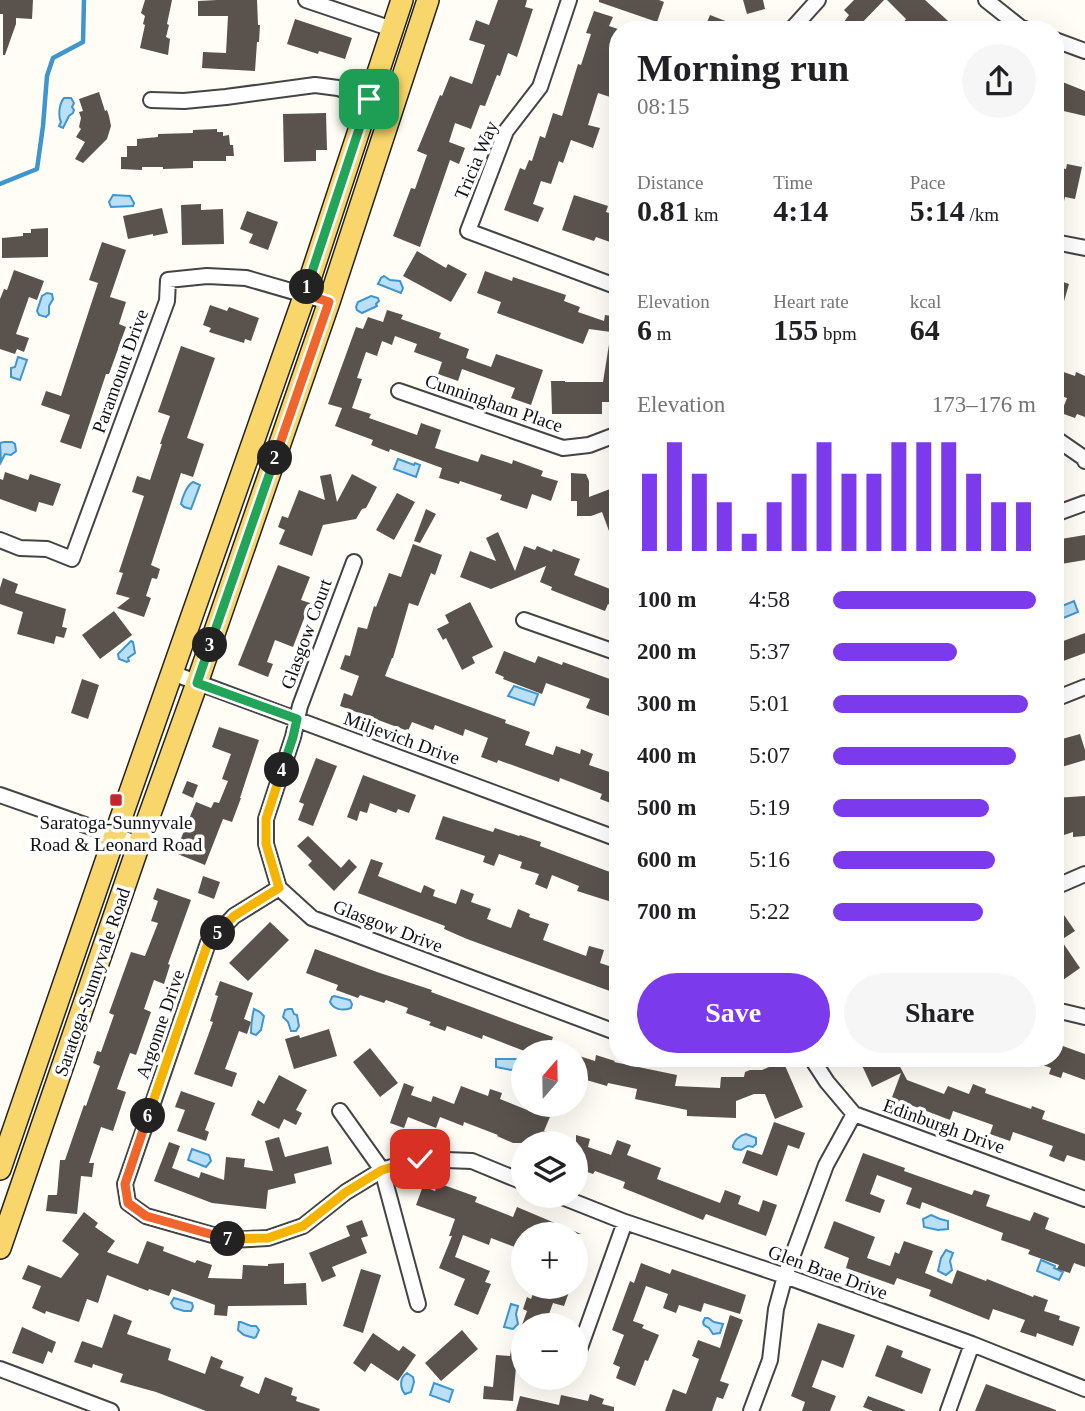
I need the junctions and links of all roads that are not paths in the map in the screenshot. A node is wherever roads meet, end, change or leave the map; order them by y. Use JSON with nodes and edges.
{"nodes":[{"id":1,"x":306,"y":0,"type":"edge"},
{"id":2,"x":402,"y":0,"type":"edge"},
{"id":3,"x":428,"y":0,"type":"edge"},
{"id":4,"x":569,"y":0,"type":"edge"},
{"id":5,"x":818,"y":0,"type":"edge"},
{"id":6,"x":985,"y":0,"type":"edge"},
{"id":7,"x":799,"y":21,"type":"edge"},
{"id":8,"x":1012,"y":21,"type":"edge"},
{"id":9,"x":393,"y":29,"type":"junction"},
{"id":10,"x":1064,"y":43,"type":"edge"},
{"id":11,"x":1085,"y":51,"type":"edge"},
{"id":12,"x":369,"y":99,"type":"junction"},
{"id":13,"x":151,"y":100,"type":"dead end"},
{"id":14,"x":1064,"y":244,"type":"edge"},
{"id":15,"x":1085,"y":248,"type":"edge"},
{"id":16,"x":609,"y":284,"type":"edge"},
{"id":17,"x":305,"y":294,"type":"junction"},
{"id":18,"x":329,"y":302,"type":"junction"},
{"id":19,"x":399,"y":391,"type":"dead end"},
{"id":20,"x":609,"y":437,"type":"edge"},
{"id":21,"x":1064,"y":444,"type":"edge"},
{"id":22,"x":1085,"y":461,"type":"edge"},
{"id":23,"x":1085,"y":503,"type":"edge"},
{"id":24,"x":1064,"y":511,"type":"edge"},
{"id":25,"x":0,"y":540,"type":"edge"},
{"id":26,"x":354,"y":562,"type":"dead end"},
{"id":27,"x":524,"y":620,"type":"dead end"},
{"id":28,"x":609,"y":650,"type":"edge"},
{"id":29,"x":172,"y":673,"type":"junction"},
{"id":30,"x":197,"y":683,"type":"junction"},
{"id":31,"x":1085,"y":687,"type":"edge"},
{"id":32,"x":1064,"y":695,"type":"edge"},
{"id":33,"x":297,"y":719,"type":"junction"},
{"id":34,"x":0,"y":795,"type":"edge"},
{"id":35,"x":115,"y":835,"type":"junction"},
{"id":36,"x":609,"y":836,"type":"edge"},
{"id":37,"x":139,"y":844,"type":"junction"},
{"id":38,"x":1085,"y":874,"type":"edge"},
{"id":39,"x":1064,"y":883,"type":"edge"},
{"id":40,"x":279,"y":888,"type":"junction"},
{"id":41,"x":1064,"y":1012,"type":"edge"},
{"id":42,"x":1085,"y":1017,"type":"edge"},
{"id":43,"x":609,"y":1030,"type":"edge"},
{"id":44,"x":817,"y":1067,"type":"edge"},
{"id":45,"x":340,"y":1111,"type":"dead end"},
{"id":46,"x":854,"y":1114,"type":"junction"},
{"id":47,"x":0,"y":1169,"type":"edge"},
{"id":48,"x":382,"y":1170,"type":"junction"},
{"id":49,"x":511,"y":1177,"type":"edge"},
{"id":50,"x":1085,"y":1199,"type":"edge"},
{"id":51,"x":588,"y":1207,"type":"edge"},
{"id":52,"x":625,"y":1222,"type":"junction"},
{"id":53,"x":0,"y":1248,"type":"edge"},
{"id":54,"x":785,"y":1276,"type":"junction"},
{"id":55,"x":418,"y":1304,"type":"dead end"},
{"id":56,"x":588,"y":1325,"type":"edge"},
{"id":57,"x":972,"y":1345,"type":"junction"},
{"id":58,"x":0,"y":1369,"type":"edge"},
{"id":59,"x":1085,"y":1389,"type":"edge"},
{"id":60,"x":111,"y":1411,"type":"edge"},
{"id":61,"x":751,"y":1411,"type":"edge"},
{"id":62,"x":948,"y":1411,"type":"edge"}],
"edges":[{"from":1,"to":9,"type":"street"},
{"from":2,"to":9,"type":"main road","name":"Saratoga-Sunnyvale Road"},
{"from":3,"to":18,"type":"main road","name":"Saratoga-Sunnyvale Road"},
{"from":4,"to":16,"type":"street","name":"Tricia Way"},
{"from":5,"to":7,"type":"street"},
{"from":6,"to":8,"type":"street"},
{"from":9,"to":12,"type":"main road","name":"Saratoga-Sunnyvale Road"},
{"from":10,"to":11,"type":"street"},
{"from":12,"to":13,"type":"street"},
{"from":12,"to":17,"type":"main road","name":"Saratoga-Sunnyvale Road"},
{"from":14,"to":15,"type":"street"},
{"from":17,"to":18,"type":"street","name":"Paramount Drive"},
{"from":17,"to":25,"type":"street","name":"Paramount Drive"},
{"from":17,"to":29,"type":"main road","name":"Saratoga-Sunnyvale Road"},
{"from":18,"to":30,"type":"main road","name":"Saratoga-Sunnyvale Road"},
{"from":19,"to":20,"type":"street","name":"Cunningham Place"},
{"from":21,"to":22,"type":"street"},
{"from":23,"to":24,"type":"street"},
{"from":26,"to":33,"type":"street","name":"Glasgow Court"},
{"from":27,"to":28,"type":"street"},
{"from":29,"to":30,"type":"street","name":"Miljevich Drive"},
{"from":29,"to":35,"type":"main road","name":"Saratoga-Sunnyvale Road"},
{"from":30,"to":33,"type":"street","name":"Miljevich Drive"},
{"from":30,"to":37,"type":"main road","name":"Saratoga-Sunnyvale Road"},
{"from":31,"to":32,"type":"street"},
{"from":33,"to":36,"type":"street","name":"Miljevich Drive"},
{"from":33,"to":40,"type":"street"},
{"from":34,"to":35,"type":"street"},
{"from":35,"to":37,"type":"street"},
{"from":35,"to":47,"type":"main road","name":"Saratoga-Sunnyvale Road"},
{"from":37,"to":53,"type":"main road","name":"Saratoga-Sunnyvale Road"},
{"from":38,"to":39,"type":"street"},
{"from":40,"to":43,"type":"street","name":"Glasgow Drive"},
{"from":40,"to":48,"type":"street","name":"Argonne Drive"},
{"from":41,"to":42,"type":"street"},
{"from":44,"to":46,"type":"street","name":"Edinburgh Drive"},
{"from":45,"to":48,"type":"street"},
{"from":46,"to":50,"type":"street","name":"Edinburgh Drive"},
{"from":46,"to":54,"type":"street"},
{"from":48,"to":49,"type":"street"},
{"from":48,"to":55,"type":"street"},
{"from":51,"to":52,"type":"street","name":"Glen Brae Drive"},
{"from":52,"to":54,"type":"street","name":"Glen Brae Drive"},
{"from":52,"to":56,"type":"street"},
{"from":54,"to":57,"type":"street","name":"Glen Brae Drive"},
{"from":54,"to":61,"type":"street"},
{"from":57,"to":59,"type":"street","name":"Glen Brae Drive"},
{"from":57,"to":62,"type":"street"},
{"from":58,"to":60,"type":"street"}]}
